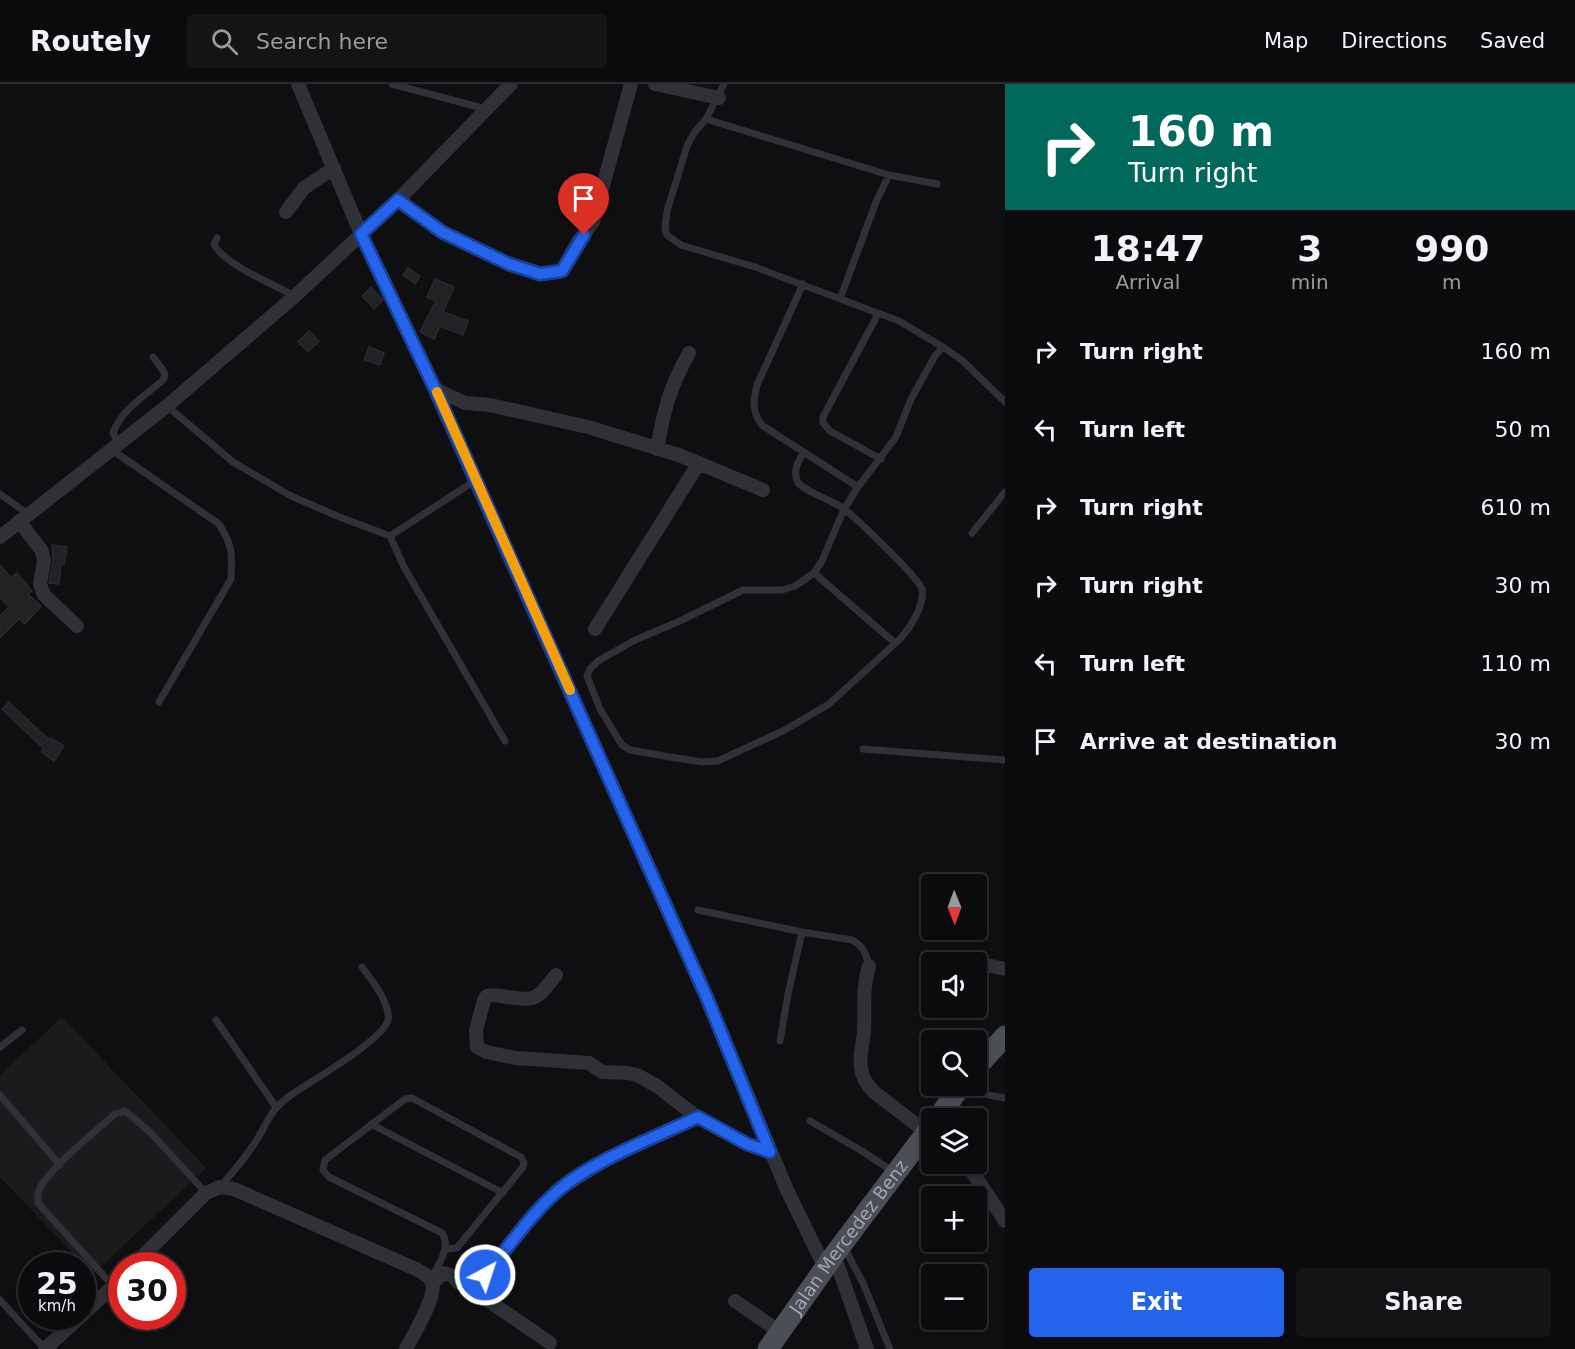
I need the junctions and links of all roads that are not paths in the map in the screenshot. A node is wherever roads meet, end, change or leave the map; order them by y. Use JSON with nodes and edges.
{"nodes":[{"id":1,"x":298,"y":84,"type":"edge"},
{"id":2,"x":392,"y":84,"type":"edge"},
{"id":3,"x":511,"y":84,"type":"edge"},
{"id":4,"x":631,"y":84,"type":"edge"},
{"id":5,"x":655,"y":84,"type":"edge"},
{"id":6,"x":724,"y":84,"type":"edge"},
{"id":7,"x":719,"y":98,"type":"junction"},
{"id":8,"x":486,"y":109,"type":"junction"},
{"id":9,"x":706,"y":119,"type":"junction"},
{"id":10,"x":334,"y":168,"type":"junction"},
{"id":11,"x":889,"y":175,"type":"junction"},
{"id":12,"x":937,"y":184,"type":"dead end"},
{"id":13,"x":398,"y":200,"type":"junction"},
{"id":14,"x":286,"y":212,"type":"dead end"},
{"id":15,"x":361,"y":234,"type":"junction"},
{"id":16,"x":217,"y":238,"type":"dead end"},
{"id":17,"x":803,"y":284,"type":"junction"},
{"id":18,"x":295,"y":296,"type":"junction"},
{"id":19,"x":840,"y":299,"type":"junction"},
{"id":20,"x":878,"y":314,"type":"junction"},
{"id":21,"x":943,"y":347,"type":"junction"},
{"id":22,"x":688,"y":353,"type":"dead end"},
{"id":23,"x":153,"y":357,"type":"dead end"},
{"id":24,"x":435,"y":389,"type":"junction"},
{"id":25,"x":1005,"y":402,"type":"edge"},
{"id":26,"x":167,"y":406,"type":"junction"},
{"id":27,"x":115,"y":447,"type":"junction"},
{"id":28,"x":657,"y":449,"type":"junction"},
{"id":29,"x":804,"y":452,"type":"junction"},
{"id":30,"x":881,"y":459,"type":"junction"},
{"id":31,"x":699,"y":463,"type":"junction"},
{"id":32,"x":476,"y":480,"type":"junction"},
{"id":33,"x":858,"y":487,"type":"junction"},
{"id":34,"x":763,"y":490,"type":"dead end"},
{"id":35,"x":1005,"y":492,"type":"edge"},
{"id":36,"x":0,"y":494,"type":"edge"},
{"id":37,"x":844,"y":509,"type":"junction"},
{"id":38,"x":24,"y":517,"type":"junction"},
{"id":39,"x":972,"y":533,"type":"dead end"},
{"id":40,"x":390,"y":536,"type":"junction"},
{"id":41,"x":0,"y":537,"type":"edge"},
{"id":42,"x":814,"y":573,"type":"junction"},
{"id":43,"x":77,"y":626,"type":"dead end"},
{"id":44,"x":595,"y":629,"type":"dead end"},
{"id":45,"x":895,"y":643,"type":"junction"},
{"id":46,"x":159,"y":702,"type":"dead end"},
{"id":47,"x":505,"y":741,"type":"dead end"},
{"id":48,"x":863,"y":749,"type":"dead end"},
{"id":49,"x":1005,"y":760,"type":"edge"},
{"id":50,"x":698,"y":910,"type":"dead end"},
{"id":51,"x":802,"y":932,"type":"junction"},
{"id":52,"x":987,"y":965,"type":"edge"},
{"id":53,"x":869,"y":966,"type":"joint"},
{"id":54,"x":362,"y":967,"type":"dead end"},
{"id":55,"x":1005,"y":969,"type":"edge"},
{"id":56,"x":556,"y":975,"type":"dead end"},
{"id":57,"x":216,"y":1020,"type":"dead end"},
{"id":58,"x":22,"y":1030,"type":"dead end"},
{"id":59,"x":1005,"y":1036,"type":"edge"},
{"id":60,"x":780,"y":1041,"type":"dead end"},
{"id":61,"x":0,"y":1047,"type":"edge"},
{"id":62,"x":987,"y":1056,"type":"edge"},
{"id":63,"x":987,"y":1094,"type":"edge"},
{"id":64,"x":0,"y":1095,"type":"edge"},
{"id":65,"x":1005,"y":1098,"type":"edge"},
{"id":66,"x":276,"y":1107,"type":"junction"},
{"id":67,"x":921,"y":1116,"type":"edge"},
{"id":68,"x":698,"y":1117,"type":"junction"},
{"id":69,"x":810,"y":1121,"type":"dead end"},
{"id":70,"x":371,"y":1124,"type":"junction"},
{"id":71,"x":921,"y":1141,"type":"edge"},
{"id":72,"x":770,"y":1152,"type":"junction"},
{"id":73,"x":60,"y":1164,"type":"junction"},
{"id":74,"x":897,"y":1173,"type":"junction"},
{"id":75,"x":974,"y":1174,"type":"edge"},
{"id":76,"x":220,"y":1186,"type":"junction"},
{"id":77,"x":206,"y":1193,"type":"junction"},
{"id":78,"x":503,"y":1193,"type":"junction"},
{"id":79,"x":1005,"y":1221,"type":"edge"},
{"id":80,"x":446,"y":1249,"type":"junction"},
{"id":81,"x":147,"y":1252,"type":"edge"},
{"id":82,"x":834,"y":1256,"type":"junction"},
{"id":83,"x":108,"y":1273,"type":"edge"},
{"id":84,"x":431,"y":1281,"type":"junction"},
{"id":85,"x":108,"y":1290,"type":"edge"},
{"id":86,"x":473,"y":1290,"type":"junction"},
{"id":87,"x":0,"y":1300,"type":"edge"},
{"id":88,"x":735,"y":1301,"type":"dead end"},
{"id":89,"x":96,"y":1302,"type":"edge"},
{"id":90,"x":66,"y":1330,"type":"edge"},
{"id":91,"x":774,"y":1340,"type":"edge"},
{"id":92,"x":550,"y":1343,"type":"dead end"},
{"id":93,"x":45,"y":1349,"type":"edge"},
{"id":94,"x":406,"y":1349,"type":"edge"},
{"id":95,"x":867,"y":1349,"type":"edge"},
{"id":96,"x":890,"y":1349,"type":"edge"}],
"edges":[{"from":1,"to":10,"type":"street"},
{"from":2,"to":8,"type":"lane"},
{"from":3,"to":8,"type":"street"},
{"from":4,"to":13,"type":"street"},
{"from":5,"to":7,"type":"street"},
{"from":6,"to":7,"type":"lane"},
{"from":7,"to":9,"type":"lane"},
{"from":8,"to":13,"type":"street"},
{"from":9,"to":11,"type":"lane"},
{"from":9,"to":17,"type":"lane"},
{"from":10,"to":14,"type":"street"},
{"from":10,"to":15,"type":"street"},
{"from":11,"to":12,"type":"lane"},
{"from":11,"to":19,"type":"lane"},
{"from":13,"to":15,"type":"street"},
{"from":15,"to":18,"type":"street"},
{"from":15,"to":24,"type":"street"},
{"from":16,"to":18,"type":"lane"},
{"from":17,"to":19,"type":"lane"},
{"from":17,"to":29,"type":"lane"},
{"from":18,"to":26,"type":"street"},
{"from":19,"to":20,"type":"lane"},
{"from":20,"to":21,"type":"lane"},
{"from":20,"to":30,"type":"lane"},
{"from":21,"to":25,"type":"lane"},
{"from":21,"to":30,"type":"lane"},
{"from":22,"to":28,"type":"street"},
{"from":23,"to":27,"type":"lane"},
{"from":24,"to":28,"type":"street"},
{"from":24,"to":32,"type":"street"},
{"from":26,"to":27,"type":"street"},
{"from":26,"to":40,"type":"lane"},
{"from":27,"to":38,"type":"street"},
{"from":27,"to":46,"type":"lane"},
{"from":28,"to":31,"type":"street"},
{"from":29,"to":33,"type":"lane"},
{"from":29,"to":37,"type":"lane"},
{"from":30,"to":33,"type":"lane"},
{"from":31,"to":34,"type":"street"},
{"from":31,"to":44,"type":"street"},
{"from":32,"to":40,"type":"lane"},
{"from":32,"to":72,"type":"street"},
{"from":33,"to":37,"type":"lane"},
{"from":35,"to":39,"type":"lane"},
{"from":36,"to":38,"type":"lane"},
{"from":37,"to":42,"type":"lane"},
{"from":37,"to":45,"type":"lane"},
{"from":38,"to":41,"type":"street"},
{"from":38,"to":43,"type":"street"},
{"from":40,"to":47,"type":"lane"},
{"from":42,"to":45,"type":"lane"},
{"from":42,"to":45,"type":"lane"},
{"from":48,"to":49,"type":"lane"},
{"from":50,"to":51,"type":"lane"},
{"from":51,"to":53,"type":"lane"},
{"from":51,"to":60,"type":"lane"},
{"from":52,"to":55,"type":"street"},
{"from":53,"to":67,"type":"street"},
{"from":54,"to":66,"type":"lane"},
{"from":56,"to":68,"type":"street"},
{"from":57,"to":66,"type":"lane"},
{"from":58,"to":61,"type":"lane"},
{"from":59,"to":62,"type":"main road"},
{"from":63,"to":65,"type":"lane"},
{"from":64,"to":73,"type":"lane"},
{"from":66,"to":76,"type":"lane"},
{"from":68,"to":72,"type":"street"},
{"from":68,"to":86,"type":"street"},
{"from":69,"to":74,"type":"lane"},
{"from":70,"to":78,"type":"lane"},
{"from":70,"to":78,"type":"lane"},
{"from":70,"to":80,"type":"lane"},
{"from":71,"to":74,"type":"main road","name":"Jalan Mercedez Benz"},
{"from":72,"to":82,"type":"street"},
{"from":73,"to":77,"type":"lane"},
{"from":73,"to":83,"type":"lane"},
{"from":74,"to":82,"type":"main road","name":"Jalan Mercedez Benz"},
{"from":75,"to":79,"type":"street"},
{"from":76,"to":77,"type":"street"},
{"from":76,"to":84,"type":"street"},
{"from":77,"to":81,"type":"street"},
{"from":78,"to":80,"type":"lane"},
{"from":80,"to":84,"type":"lane"},
{"from":82,"to":91,"type":"main road","name":"Jalan Mercedez Benz"},
{"from":82,"to":95,"type":"street"},
{"from":82,"to":96,"type":"lane"},
{"from":84,"to":86,"type":"street"},
{"from":84,"to":94,"type":"street"},
{"from":85,"to":89,"type":"street"},
{"from":86,"to":92,"type":"street"},
{"from":87,"to":93,"type":"lane"},
{"from":88,"to":91,"type":"street"},
{"from":90,"to":93,"type":"street"}]}
